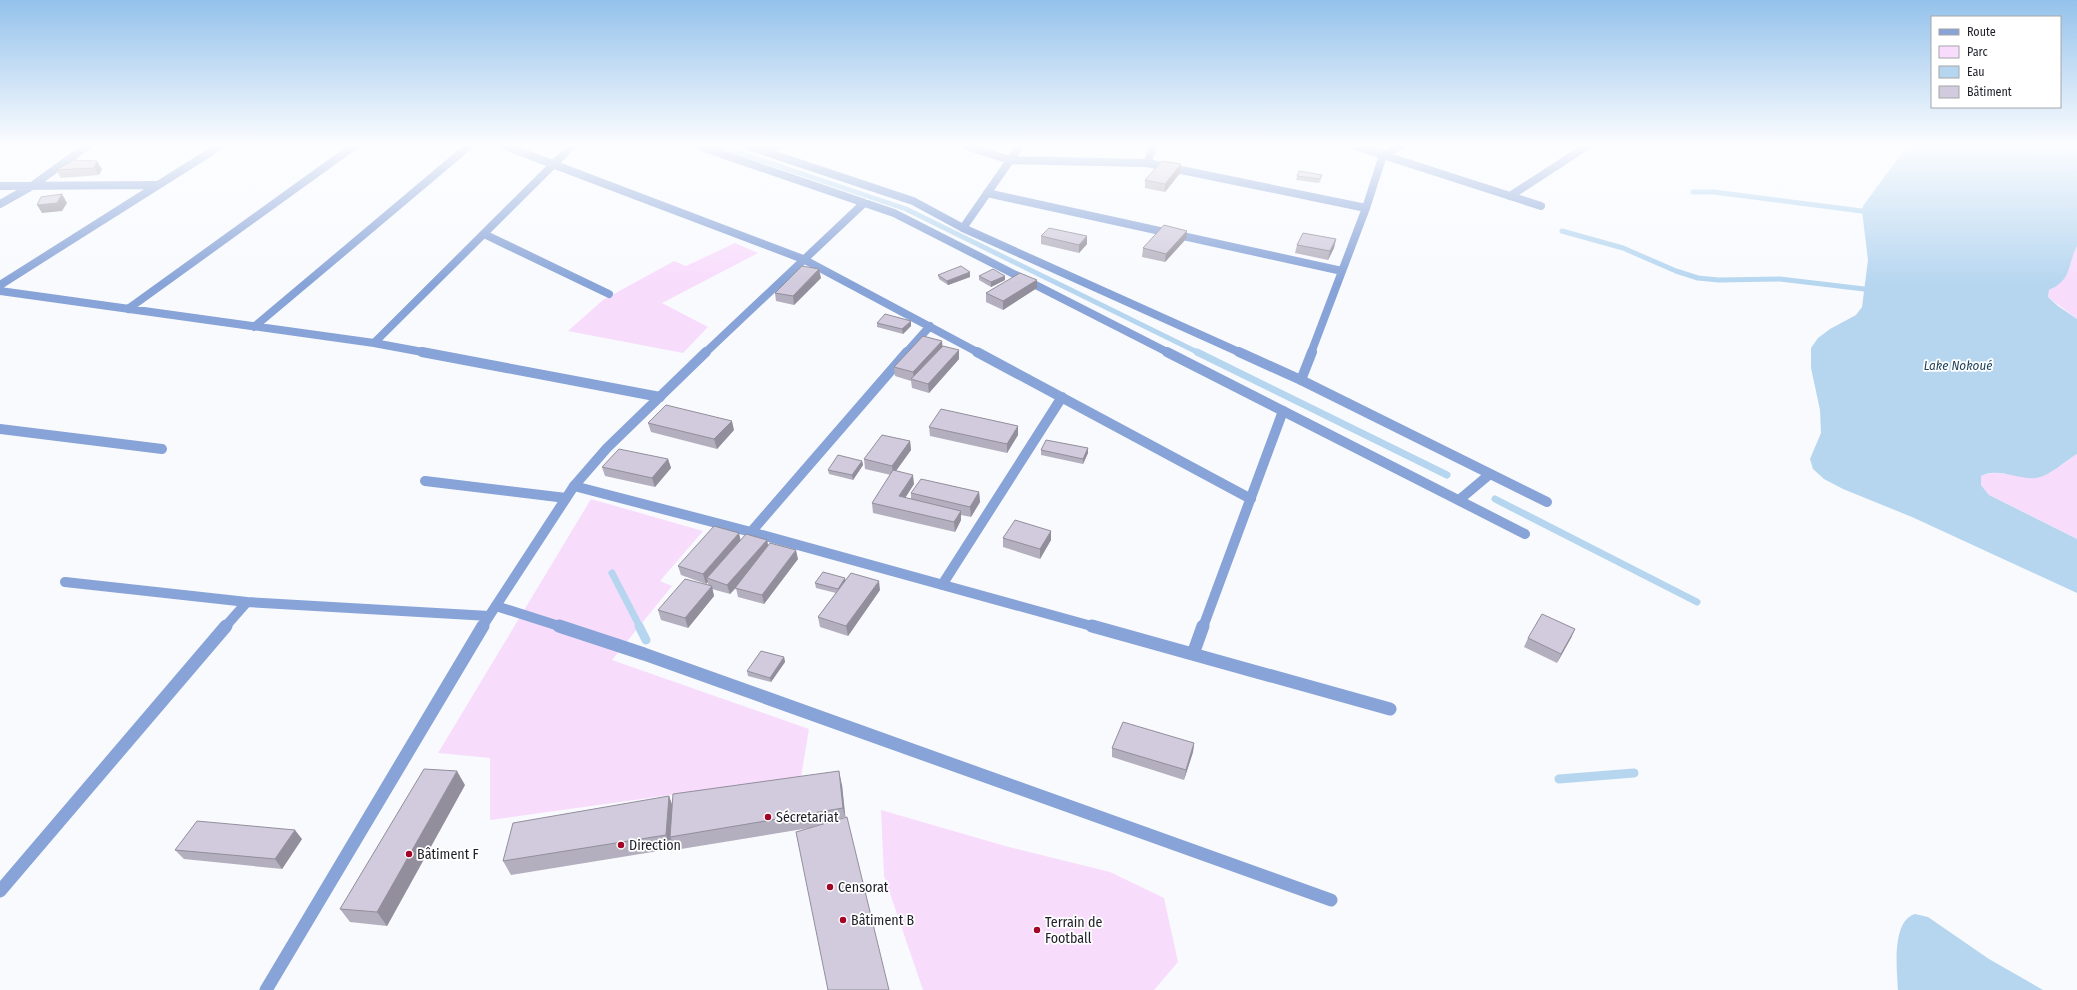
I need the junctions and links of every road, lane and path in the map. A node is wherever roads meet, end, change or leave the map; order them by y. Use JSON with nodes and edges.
{"nodes":[{"id":1,"x":21,"y":192,"type":"edge"},
{"id":2,"x":146,"y":192,"type":"edge"},
{"id":3,"x":290,"y":192,"type":"edge"},
{"id":4,"x":413,"y":192,"type":"edge"},
{"id":5,"x":526,"y":192,"type":"edge"},
{"id":6,"x":628,"y":192,"type":"edge"},
{"id":7,"x":833,"y":192,"type":"edge"},
{"id":8,"x":887,"y":192,"type":"edge"},
{"id":9,"x":1289,"y":192,"type":"edge"},
{"id":10,"x":1371,"y":192,"type":"edge"},
{"id":11,"x":1498,"y":192,"type":"edge"},
{"id":12,"x":1516,"y":192,"type":"edge"},
{"id":13,"x":987,"y":193,"type":"joint"},
{"id":14,"x":1510,"y":196,"type":"junction"},
{"id":15,"x":864,"y":203,"type":"junction"},
{"id":16,"x":0,"y":204,"type":"edge"},
{"id":17,"x":1541,"y":206,"type":"dead end"},
{"id":18,"x":1366,"y":208,"type":"junction"},
{"id":19,"x":963,"y":228,"type":"junction"},
{"id":20,"x":484,"y":234,"type":"junction"},
{"id":21,"x":803,"y":259,"type":"junction"},
{"id":22,"x":1342,"y":271,"type":"junction"},
{"id":23,"x":0,"y":285,"type":"edge"},
{"id":24,"x":0,"y":291,"type":"edge"},
{"id":25,"x":609,"y":294,"type":"dead end"},
{"id":26,"x":128,"y":309,"type":"junction"},
{"id":27,"x":930,"y":326,"type":"junction"},
{"id":28,"x":254,"y":327,"type":"junction"},
{"id":29,"x":374,"y":343,"type":"junction"},
{"id":30,"x":1301,"y":380,"type":"junction"},
{"id":31,"x":660,"y":397,"type":"junction"},
{"id":32,"x":1062,"y":397,"type":"junction"},
{"id":33,"x":1283,"y":411,"type":"junction"},
{"id":34,"x":0,"y":430,"type":"edge"},
{"id":35,"x":162,"y":449,"type":"dead end"},
{"id":36,"x":1490,"y":474,"type":"junction"},
{"id":37,"x":425,"y":481,"type":"dead end"},
{"id":38,"x":574,"y":486,"type":"junction"},
{"id":39,"x":566,"y":498,"type":"junction"},
{"id":40,"x":1251,"y":498,"type":"junction"},
{"id":41,"x":1459,"y":500,"type":"junction"},
{"id":42,"x":1547,"y":502,"type":"dead end"},
{"id":43,"x":751,"y":532,"type":"junction"},
{"id":44,"x":1525,"y":534,"type":"dead end"},
{"id":45,"x":65,"y":582,"type":"dead end"},
{"id":46,"x":942,"y":585,"type":"junction"},
{"id":47,"x":247,"y":602,"type":"junction"},
{"id":48,"x":493,"y":611,"type":"junction"},
{"id":49,"x":1193,"y":654,"type":"junction"},
{"id":50,"x":1390,"y":709,"type":"dead end"},
{"id":51,"x":0,"y":891,"type":"edge"},
{"id":52,"x":1331,"y":900,"type":"dead end"},
{"id":53,"x":266,"y":990,"type":"edge"}],
"edges":[{"from":1,"to":16,"type":"street"},
{"from":2,"to":23,"type":"street"},
{"from":3,"to":26,"type":"street"},
{"from":4,"to":28,"type":"street"},
{"from":5,"to":20,"type":"street"},
{"from":6,"to":21,"type":"street"},
{"from":7,"to":15,"type":"street"},
{"from":8,"to":19,"type":"street"},
{"from":9,"to":18,"type":"street"},
{"from":10,"to":18,"type":"street"},
{"from":11,"to":14,"type":"street"},
{"from":12,"to":14,"type":"street"},
{"from":13,"to":19,"type":"street"},
{"from":13,"to":22,"type":"street"},
{"from":14,"to":17,"type":"street"},
{"from":15,"to":21,"type":"street"},
{"from":15,"to":33,"type":"street"},
{"from":18,"to":22,"type":"street"},
{"from":19,"to":30,"type":"street"},
{"from":20,"to":25,"type":"street"},
{"from":20,"to":29,"type":"street"},
{"from":21,"to":27,"type":"street"},
{"from":21,"to":31,"type":"street"},
{"from":22,"to":30,"type":"street"},
{"from":24,"to":26,"type":"street"},
{"from":26,"to":28,"type":"street"},
{"from":27,"to":32,"type":"street"},
{"from":27,"to":43,"type":"street"},
{"from":28,"to":29,"type":"street"},
{"from":29,"to":31,"type":"street"},
{"from":30,"to":36,"type":"street"},
{"from":31,"to":38,"type":"street"},
{"from":32,"to":40,"type":"street"},
{"from":32,"to":46,"type":"street"},
{"from":33,"to":40,"type":"street"},
{"from":33,"to":41,"type":"street"},
{"from":34,"to":35,"type":"street"},
{"from":36,"to":41,"type":"street"},
{"from":36,"to":42,"type":"street"},
{"from":37,"to":39,"type":"street"},
{"from":38,"to":39,"type":"street"},
{"from":38,"to":43,"type":"street"},
{"from":39,"to":48,"type":"street"},
{"from":40,"to":49,"type":"street"},
{"from":41,"to":44,"type":"street"},
{"from":43,"to":46,"type":"street"},
{"from":45,"to":47,"type":"street"},
{"from":46,"to":49,"type":"street"},
{"from":47,"to":48,"type":"street"},
{"from":47,"to":51,"type":"street"},
{"from":48,"to":52,"type":"street"},
{"from":48,"to":53,"type":"street"},
{"from":49,"to":50,"type":"street"}]}
